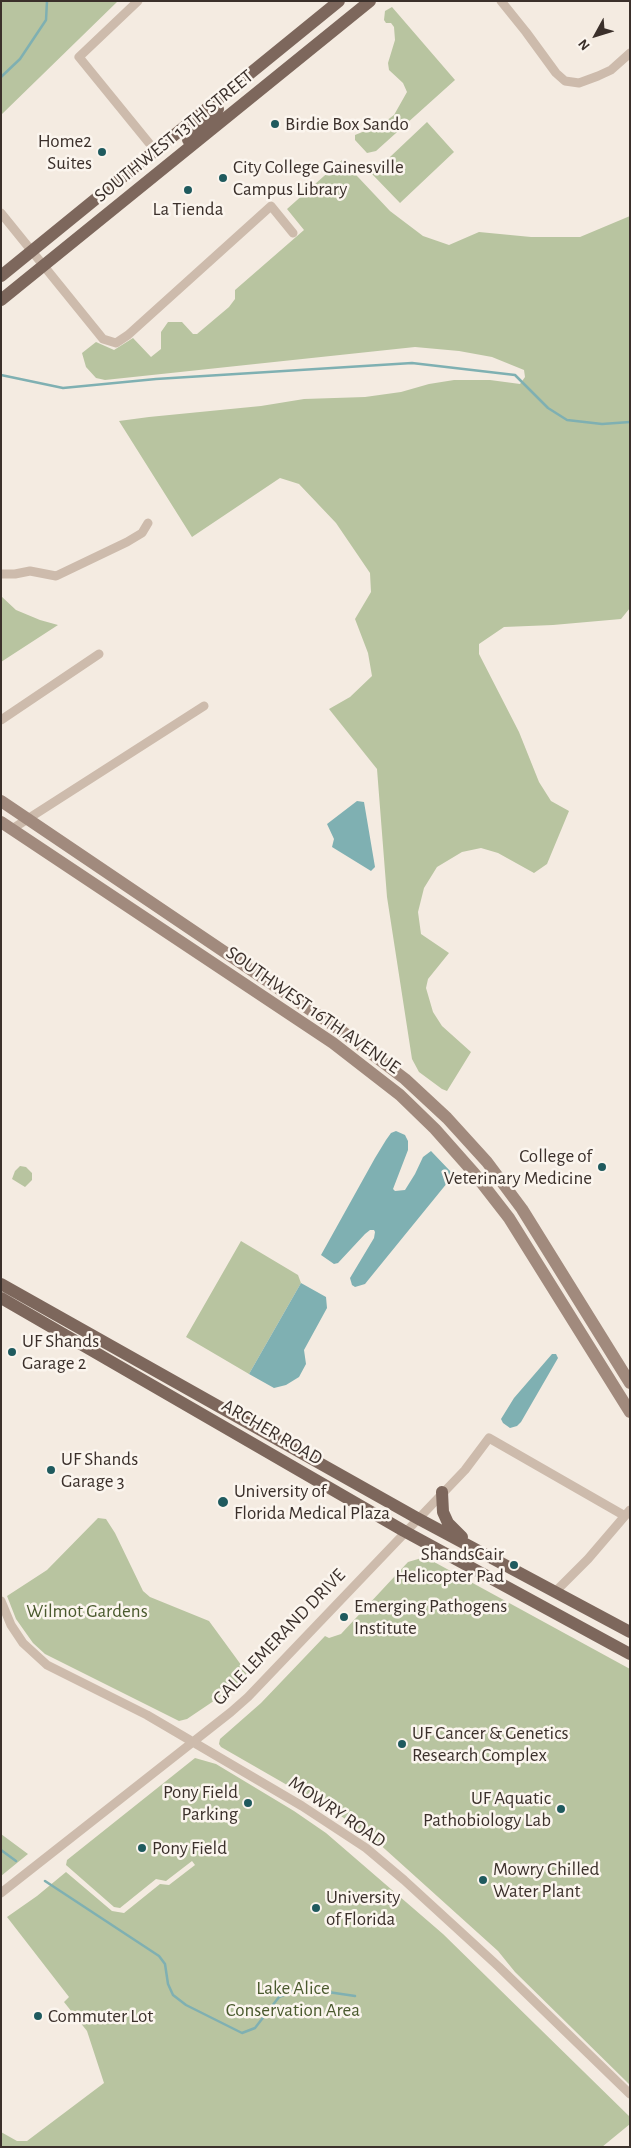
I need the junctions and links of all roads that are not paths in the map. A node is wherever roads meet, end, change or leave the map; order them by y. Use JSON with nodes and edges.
{"nodes":[{"id":1,"x":138,"y":1,"type":"edge"},
{"id":2,"x":339,"y":1,"type":"edge"},
{"id":3,"x":370,"y":1,"type":"edge"},
{"id":4,"x":501,"y":1,"type":"edge"},
{"id":5,"x":301,"y":32,"type":"junction"},
{"id":6,"x":313,"y":48,"type":"junction"},
{"id":7,"x":630,"y":53,"type":"edge"},
{"id":8,"x":227,"y":93,"type":"junction"},
{"id":9,"x":152,"y":147,"type":"junction"},
{"id":10,"x":183,"y":153,"type":"junction"},
{"id":11,"x":167,"y":165,"type":"junction"},
{"id":12,"x":1,"y":213,"type":"edge"},
{"id":13,"x":293,"y":233,"type":"dead end"},
{"id":14,"x":32,"y":251,"type":"junction"},
{"id":15,"x":44,"y":265,"type":"junction"},
{"id":16,"x":1,"y":276,"type":"edge"},
{"id":17,"x":1,"y":300,"type":"edge"},
{"id":18,"x":148,"y":523,"type":"dead end"},
{"id":19,"x":1,"y":574,"type":"edge"},
{"id":20,"x":99,"y":654,"type":"dead end"},
{"id":21,"x":204,"y":706,"type":"dead end"},
{"id":22,"x":1,"y":720,"type":"edge"},
{"id":23,"x":1,"y":801,"type":"edge"},
{"id":24,"x":29,"y":818,"type":"junction"},
{"id":25,"x":1,"y":822,"type":"edge"},
{"id":26,"x":12,"y":829,"type":"junction"},
{"id":27,"x":1,"y":837,"type":"edge"},
{"id":28,"x":1,"y":1284,"type":"edge"},
{"id":29,"x":1,"y":1298,"type":"edge"},
{"id":30,"x":630,"y":1383,"type":"edge"},
{"id":31,"x":630,"y":1412,"type":"edge"},
{"id":32,"x":442,"y":1492,"type":"junction"},
{"id":33,"x":627,"y":1513,"type":"edge"},
{"id":34,"x":417,"y":1518,"type":"junction"},
{"id":35,"x":404,"y":1531,"type":"junction"},
{"id":36,"x":482,"y":1553,"type":"junction"},
{"id":37,"x":555,"y":1592,"type":"junction"},
{"id":38,"x":1,"y":1601,"type":"edge"},
{"id":39,"x":630,"y":1632,"type":"edge"},
{"id":40,"x":630,"y":1654,"type":"edge"},
{"id":41,"x":192,"y":1743,"type":"junction"},
{"id":42,"x":1,"y":1893,"type":"edge"},
{"id":43,"x":630,"y":2094,"type":"edge"}],
"edges":[{"from":1,"to":9,"type":"street"},
{"from":2,"to":5,"type":"main road","name":"SOUTHWEST 13TH STREET"},
{"from":3,"to":6,"type":"main road","name":"SOUTHWEST 13TH STREET"},
{"from":4,"to":7,"type":"street"},
{"from":5,"to":6,"type":"main road"},
{"from":5,"to":8,"type":"main road","name":"SOUTHWEST 13TH STREET"},
{"from":6,"to":10,"type":"main road","name":"SOUTHWEST 13TH STREET"},
{"from":8,"to":9,"type":"main road","name":"SOUTHWEST 13TH STREET"},
{"from":8,"to":10,"type":"main road"},
{"from":9,"to":11,"type":"main road"},
{"from":9,"to":14,"type":"main road","name":"SOUTHWEST 13TH STREET"},
{"from":10,"to":11,"type":"main road","name":"SOUTHWEST 13TH STREET"},
{"from":11,"to":15,"type":"main road","name":"SOUTHWEST 13TH STREET"},
{"from":12,"to":14,"type":"street"},
{"from":13,"to":15,"type":"street"},
{"from":14,"to":15,"type":"street"},
{"from":14,"to":16,"type":"main road","name":"SOUTHWEST 13TH STREET"},
{"from":15,"to":17,"type":"main road","name":"SOUTHWEST 13TH STREET"},
{"from":18,"to":19,"type":"street"},
{"from":20,"to":22,"type":"street"},
{"from":21,"to":24,"type":"street"},
{"from":23,"to":24,"type":"main road","name":"SOUTHWEST 16TH AVENUE"},
{"from":24,"to":26,"type":"street"},
{"from":24,"to":30,"type":"main road","name":"SOUTHWEST 16TH AVENUE"},
{"from":25,"to":26,"type":"main road","name":"SOUTHWEST 16TH AVENUE"},
{"from":26,"to":27,"type":"main road"},
{"from":26,"to":31,"type":"main road","name":"SOUTHWEST 16TH AVENUE"},
{"from":28,"to":34,"type":"main road","name":"ARCHER ROAD"},
{"from":29,"to":35,"type":"main road","name":"ARCHER ROAD"},
{"from":32,"to":33,"type":"street","name":"GALE LEMERAND DRIVE"},
{"from":32,"to":34,"type":"street","name":"GALE LEMERAND DRIVE"},
{"from":32,"to":36,"type":"main road"},
{"from":33,"to":37,"type":"street"},
{"from":34,"to":35,"type":"street","name":"GALE LEMERAND DRIVE"},
{"from":34,"to":36,"type":"main road","name":"ARCHER ROAD"},
{"from":35,"to":40,"type":"main road","name":"ARCHER ROAD"},
{"from":35,"to":41,"type":"street","name":"GALE LEMERAND DRIVE"},
{"from":36,"to":37,"type":"main road","name":"ARCHER ROAD"},
{"from":37,"to":39,"type":"main road","name":"ARCHER ROAD"},
{"from":38,"to":41,"type":"street","name":"MOWRY ROAD"},
{"from":41,"to":42,"type":"street","name":"GALE LEMERAND DRIVE"},
{"from":41,"to":43,"type":"street","name":"MOWRY ROAD"}]}
